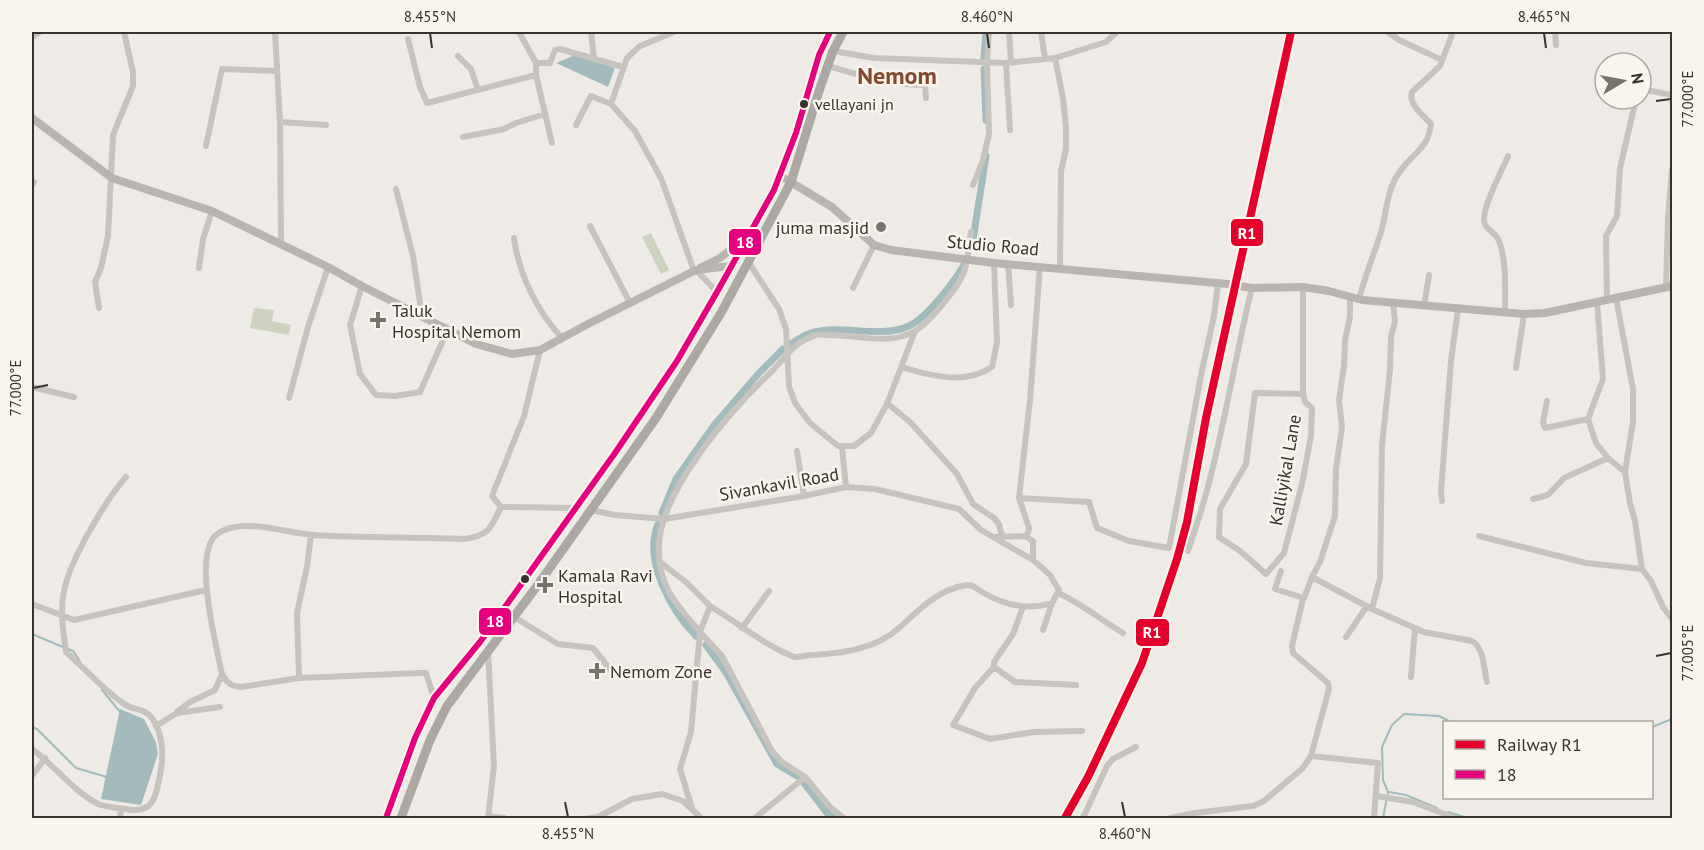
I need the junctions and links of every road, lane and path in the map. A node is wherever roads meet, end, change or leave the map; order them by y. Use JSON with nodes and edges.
{"nodes":[{"id":1,"x":40,"y":32,"type":"edge"},
{"id":2,"x":124,"y":32,"type":"edge"},
{"id":3,"x":274,"y":32,"type":"edge"},
{"id":4,"x":519,"y":32,"type":"edge"},
{"id":5,"x":591,"y":32,"type":"edge"},
{"id":6,"x":674,"y":32,"type":"edge"},
{"id":7,"x":830,"y":32,"type":"edge"},
{"id":8,"x":843,"y":32,"type":"edge"},
{"id":9,"x":989,"y":32,"type":"edge"},
{"id":10,"x":1009,"y":32,"type":"edge"},
{"id":11,"x":1041,"y":32,"type":"edge"},
{"id":12,"x":1117,"y":32,"type":"edge"},
{"id":13,"x":1388,"y":32,"type":"edge"},
{"id":14,"x":1453,"y":32,"type":"edge"},
{"id":15,"x":1555,"y":32,"type":"edge"},
{"id":16,"x":664,"y":34,"type":"edge"},
{"id":17,"x":32,"y":37,"type":"edge"},
{"id":18,"x":408,"y":39,"type":"dead end"},
{"id":19,"x":1556,"y":45,"type":"dead end"},
{"id":20,"x":833,"y":51,"type":"junction"},
{"id":21,"x":458,"y":56,"type":"dead end"},
{"id":22,"x":1055,"y":58,"type":"junction"},
{"id":23,"x":594,"y":59,"type":"junction"},
{"id":24,"x":1045,"y":59,"type":"junction"},
{"id":25,"x":1442,"y":60,"type":"junction"},
{"id":26,"x":1009,"y":62,"type":"junction"},
{"id":27,"x":536,"y":63,"type":"junction"},
{"id":28,"x":987,"y":63,"type":"junction"},
{"id":29,"x":828,"y":66,"type":"junction"},
{"id":30,"x":623,"y":67,"type":"junction"},
{"id":31,"x":277,"y":71,"type":"junction"},
{"id":32,"x":536,"y":75,"type":"junction"},
{"id":33,"x":478,"y":90,"type":"junction"},
{"id":34,"x":1653,"y":91,"type":"edge"},
{"id":35,"x":1672,"y":95,"type":"edge"},
{"id":36,"x":926,"y":98,"type":"dead end"},
{"id":37,"x":610,"y":104,"type":"junction"},
{"id":38,"x":1633,"y":111,"type":"edge"},
{"id":39,"x":545,"y":114,"type":"junction"},
{"id":40,"x":32,"y":118,"type":"edge"},
{"id":41,"x":280,"y":122,"type":"junction"},
{"id":42,"x":326,"y":125,"type":"dead end"},
{"id":43,"x":576,"y":125,"type":"dead end"},
{"id":44,"x":1010,"y":129,"type":"dead end"},
{"id":45,"x":463,"y":137,"type":"dead end"},
{"id":46,"x":552,"y":143,"type":"dead end"},
{"id":47,"x":206,"y":146,"type":"dead end"},
{"id":48,"x":1509,"y":156,"type":"dead end"},
{"id":49,"x":1672,"y":169,"type":"edge"},
{"id":50,"x":779,"y":175,"type":"junction"},
{"id":51,"x":112,"y":178,"type":"junction"},
{"id":52,"x":791,"y":182,"type":"junction"},
{"id":53,"x":973,"y":185,"type":"dead end"},
{"id":54,"x":396,"y":189,"type":"dead end"},
{"id":55,"x":212,"y":211,"type":"junction"},
{"id":56,"x":590,"y":226,"type":"dead end"},
{"id":57,"x":971,"y":232,"type":"dead end"},
{"id":58,"x":749,"y":235,"type":"junction"},
{"id":59,"x":514,"y":238,"type":"dead end"},
{"id":60,"x":281,"y":245,"type":"junction"},
{"id":61,"x":874,"y":245,"type":"junction"},
{"id":62,"x":966,"y":261,"type":"junction"},
{"id":63,"x":749,"y":263,"type":"junction"},
{"id":64,"x":994,"y":263,"type":"junction"},
{"id":65,"x":1008,"y":263,"type":"junction"},
{"id":66,"x":730,"y":266,"type":"junction"},
{"id":67,"x":1040,"y":266,"type":"junction"},
{"id":68,"x":328,"y":267,"type":"junction"},
{"id":69,"x":199,"y":268,"type":"dead end"},
{"id":70,"x":1060,"y":268,"type":"junction"},
{"id":71,"x":695,"y":270,"type":"junction"},
{"id":72,"x":744,"y":272,"type":"junction"},
{"id":73,"x":1429,"y":275,"type":"dead end"},
{"id":74,"x":1218,"y":283,"type":"junction"},
{"id":75,"x":362,"y":286,"type":"junction"},
{"id":76,"x":1303,"y":287,"type":"junction"},
{"id":77,"x":1669,"y":287,"type":"edge"},
{"id":78,"x":853,"y":288,"type":"dead end"},
{"id":79,"x":1252,"y":288,"type":"junction"},
{"id":80,"x":717,"y":292,"type":"junction"},
{"id":81,"x":1354,"y":297,"type":"junction"},
{"id":82,"x":1616,"y":298,"type":"junction"},
{"id":83,"x":1607,"y":300,"type":"junction"},
{"id":84,"x":1596,"y":302,"type":"junction"},
{"id":85,"x":630,"y":303,"type":"junction"},
{"id":86,"x":1393,"y":303,"type":"junction"},
{"id":87,"x":1011,"y":305,"type":"dead end"},
{"id":88,"x":1424,"y":306,"type":"junction"},
{"id":89,"x":99,"y":309,"type":"dead end"},
{"id":90,"x":1458,"y":309,"type":"junction"},
{"id":91,"x":1505,"y":313,"type":"junction"},
{"id":92,"x":1524,"y":314,"type":"junction"},
{"id":93,"x":422,"y":316,"type":"junction"},
{"id":94,"x":448,"y":329,"type":"junction"},
{"id":95,"x":915,"y":331,"type":"junction"},
{"id":96,"x":562,"y":338,"type":"junction"},
{"id":97,"x":540,"y":350,"type":"junction"},
{"id":98,"x":787,"y":352,"type":"junction"},
{"id":99,"x":902,"y":367,"type":"junction"},
{"id":100,"x":1516,"y":368,"type":"dead end"},
{"id":101,"x":32,"y":387,"type":"edge"},
{"id":102,"x":1304,"y":394,"type":"junction"},
{"id":103,"x":74,"y":397,"type":"dead end"},
{"id":104,"x":289,"y":398,"type":"dead end"},
{"id":105,"x":1547,"y":401,"type":"dead end"},
{"id":106,"x":887,"y":403,"type":"junction"},
{"id":107,"x":1588,"y":419,"type":"junction"},
{"id":108,"x":842,"y":447,"type":"junction"},
{"id":109,"x":797,"y":451,"type":"dead end"},
{"id":110,"x":1608,"y":458,"type":"junction"},
{"id":111,"x":1625,"y":471,"type":"junction"},
{"id":112,"x":126,"y":477,"type":"dead end"},
{"id":113,"x":846,"y":487,"type":"junction"},
{"id":114,"x":804,"y":496,"type":"junction"},
{"id":115,"x":1019,"y":498,"type":"junction"},
{"id":116,"x":1533,"y":499,"type":"dead end"},
{"id":117,"x":1442,"y":501,"type":"dead end"},
{"id":118,"x":501,"y":507,"type":"junction"},
{"id":119,"x":575,"y":508,"type":"junction"},
{"id":120,"x":591,"y":510,"type":"junction"},
{"id":121,"x":664,"y":519,"type":"junction"},
{"id":122,"x":311,"y":535,"type":"junction"},
{"id":123,"x":998,"y":536,"type":"junction"},
{"id":124,"x":1025,"y":536,"type":"junction"},
{"id":125,"x":1479,"y":536,"type":"dead end"},
{"id":126,"x":1188,"y":551,"type":"dead end"},
{"id":127,"x":1033,"y":560,"type":"junction"},
{"id":128,"x":660,"y":562,"type":"junction"},
{"id":129,"x":1642,"y":569,"type":"junction"},
{"id":130,"x":1281,"y":571,"type":"dead end"},
{"id":131,"x":1312,"y":577,"type":"junction"},
{"id":132,"x":206,"y":590,"type":"junction"},
{"id":133,"x":769,"y":591,"type":"dead end"},
{"id":134,"x":1058,"y":593,"type":"junction"},
{"id":135,"x":1304,"y":598,"type":"junction"},
{"id":136,"x":1052,"y":603,"type":"junction"},
{"id":137,"x":32,"y":604,"type":"edge"},
{"id":138,"x":710,"y":606,"type":"junction"},
{"id":139,"x":1023,"y":607,"type":"junction"},
{"id":140,"x":1370,"y":607,"type":"junction"},
{"id":141,"x":62,"y":616,"type":"junction"},
{"id":142,"x":514,"y":617,"type":"junction"},
{"id":143,"x":1672,"y":619,"type":"edge"},
{"id":144,"x":742,"y":628,"type":"junction"},
{"id":145,"x":1415,"y":628,"type":"junction"},
{"id":146,"x":1043,"y":630,"type":"dead end"},
{"id":147,"x":700,"y":632,"type":"junction"},
{"id":148,"x":1123,"y":633,"type":"dead end"},
{"id":149,"x":1347,"y":637,"type":"dead end"},
{"id":150,"x":480,"y":642,"type":"junction"},
{"id":151,"x":488,"y":651,"type":"junction"},
{"id":152,"x":994,"y":667,"type":"junction"},
{"id":153,"x":610,"y":669,"type":"dead end"},
{"id":154,"x":222,"y":675,"type":"junction"},
{"id":155,"x":1411,"y":677,"type":"dead end"},
{"id":156,"x":299,"y":678,"type":"junction"},
{"id":157,"x":1487,"y":682,"type":"dead end"},
{"id":158,"x":1076,"y":685,"type":"dead end"},
{"id":159,"x":434,"y":698,"type":"junction"},
{"id":160,"x":220,"y":707,"type":"dead end"},
{"id":161,"x":177,"y":713,"type":"junction"},
{"id":162,"x":156,"y":726,"type":"junction"},
{"id":163,"x":1082,"y":731,"type":"dead end"},
{"id":164,"x":1136,"y":747,"type":"dead end"},
{"id":165,"x":32,"y":748,"type":"edge"},
{"id":166,"x":1311,"y":756,"type":"junction"},
{"id":167,"x":45,"y":758,"type":"junction"},
{"id":168,"x":32,"y":776,"type":"edge"},
{"id":169,"x":805,"y":777,"type":"junction"},
{"id":170,"x":1380,"y":796,"type":"junction"},
{"id":171,"x":692,"y":808,"type":"junction"},
{"id":172,"x":121,"y":809,"type":"junction"},
{"id":173,"x":488,"y":817,"type":"edge"},
{"id":174,"x":598,"y":818,"type":"edge"},
{"id":175,"x":843,"y":818,"type":"edge"},
{"id":176,"x":120,"y":819,"type":"edge"},
{"id":177,"x":386,"y":819,"type":"edge"},
{"id":178,"x":401,"y":819,"type":"edge"},
{"id":179,"x":504,"y":819,"type":"edge"},
{"id":180,"x":588,"y":819,"type":"edge"},
{"id":181,"x":701,"y":819,"type":"edge"},
{"id":182,"x":755,"y":819,"type":"edge"},
{"id":183,"x":1083,"y":819,"type":"edge"},
{"id":184,"x":1170,"y":819,"type":"edge"},
{"id":185,"x":1374,"y":819,"type":"edge"},
{"id":186,"x":1455,"y":819,"type":"edge"}],
"edges":[{"from":1,"to":17,"type":"street"},
{"from":2,"to":51,"type":"street"},
{"from":3,"to":31,"type":"street"},
{"from":4,"to":27,"type":"street"},
{"from":5,"to":23,"type":"street"},
{"from":6,"to":16,"type":"street"},
{"from":7,"to":50,"type":"main road"},
{"from":8,"to":20,"type":"main road"},
{"from":9,"to":28,"type":"street"},
{"from":10,"to":26,"type":"street"},
{"from":11,"to":24,"type":"street"},
{"from":12,"to":22,"type":"street"},
{"from":13,"to":25,"type":"street"},
{"from":14,"to":25,"type":"street"},
{"from":15,"to":19,"type":"street"},
{"from":16,"to":30,"type":"street"},
{"from":18,"to":33,"type":"street"},
{"from":20,"to":28,"type":"street"},
{"from":20,"to":29,"type":"main road"},
{"from":21,"to":33,"type":"street"},
{"from":22,"to":24,"type":"street"},
{"from":22,"to":70,"type":"street"},
{"from":23,"to":27,"type":"street"},
{"from":23,"to":30,"type":"street"},
{"from":24,"to":26,"type":"street"},
{"from":25,"to":81,"type":"street"},
{"from":26,"to":28,"type":"street"},
{"from":26,"to":44,"type":"street"},
{"from":27,"to":32,"type":"street"},
{"from":28,"to":53,"type":"street"},
{"from":29,"to":36,"type":"street"},
{"from":29,"to":52,"type":"main road"},
{"from":30,"to":37,"type":"street"},
{"from":31,"to":41,"type":"street"},
{"from":31,"to":47,"type":"street"},
{"from":32,"to":33,"type":"street"},
{"from":32,"to":39,"type":"street"},
{"from":34,"to":35,"type":"street"},
{"from":37,"to":43,"type":"street"},
{"from":37,"to":71,"type":"street"},
{"from":38,"to":83,"type":"street"},
{"from":39,"to":45,"type":"street"},
{"from":39,"to":46,"type":"street"},
{"from":40,"to":51,"type":"street"},
{"from":41,"to":42,"type":"street"},
{"from":41,"to":60,"type":"street"},
{"from":48,"to":91,"type":"street"},
{"from":49,"to":77,"type":"street"},
{"from":50,"to":52,"type":"street","name":"Studio Road"},
{"from":50,"to":58,"type":"main road"},
{"from":51,"to":55,"type":"street"},
{"from":51,"to":89,"type":"street"},
{"from":52,"to":61,"type":"street","name":"Studio Road"},
{"from":52,"to":63,"type":"main road"},
{"from":54,"to":93,"type":"street"},
{"from":55,"to":60,"type":"street"},
{"from":55,"to":69,"type":"street"},
{"from":56,"to":85,"type":"street"},
{"from":57,"to":62,"type":"street"},
{"from":58,"to":66,"type":"main road"},
{"from":58,"to":71,"type":"street"},
{"from":59,"to":96,"type":"street"},
{"from":60,"to":68,"type":"street"},
{"from":61,"to":62,"type":"street","name":"Studio Road"},
{"from":61,"to":78,"type":"street"},
{"from":62,"to":64,"type":"street","name":"Studio Road"},
{"from":62,"to":95,"type":"street"},
{"from":63,"to":72,"type":"main road"},
{"from":63,"to":98,"type":"street"},
{"from":64,"to":65,"type":"street","name":"Studio Road"},
{"from":64,"to":99,"type":"street"},
{"from":65,"to":67,"type":"street","name":"Studio Road"},
{"from":65,"to":87,"type":"street"},
{"from":66,"to":71,"type":"street"},
{"from":66,"to":72,"type":"main road"},
{"from":66,"to":80,"type":"main road"},
{"from":67,"to":70,"type":"street","name":"Studio Road"},
{"from":67,"to":115,"type":"street"},
{"from":68,"to":75,"type":"street"},
{"from":68,"to":104,"type":"street"},
{"from":70,"to":74,"type":"street","name":"Studio Road"},
{"from":71,"to":80,"type":"street"},
{"from":71,"to":85,"type":"street"},
{"from":72,"to":120,"type":"main road"},
{"from":73,"to":88,"type":"street"},
{"from":74,"to":79,"type":"street","name":"Studio Road"},
{"from":74,"to":115,"type":"street"},
{"from":75,"to":93,"type":"street"},
{"from":75,"to":94,"type":"street"},
{"from":76,"to":79,"type":"street","name":"Studio Road"},
{"from":76,"to":81,"type":"street","name":"Studio Road"},
{"from":76,"to":102,"type":"street","name":"Kalliyikal Lane"},
{"from":77,"to":82,"type":"street","name":"Studio Road"},
{"from":79,"to":126,"type":"street"},
{"from":80,"to":119,"type":"main road"},
{"from":81,"to":86,"type":"street","name":"Studio Road"},
{"from":81,"to":131,"type":"street"},
{"from":82,"to":83,"type":"street","name":"Studio Road"},
{"from":82,"to":111,"type":"street"},
{"from":83,"to":84,"type":"street","name":"Studio Road"},
{"from":84,"to":92,"type":"street","name":"Studio Road"},
{"from":84,"to":107,"type":"street"},
{"from":85,"to":96,"type":"street"},
{"from":86,"to":88,"type":"street","name":"Studio Road"},
{"from":86,"to":140,"type":"street"},
{"from":88,"to":90,"type":"street","name":"Studio Road"},
{"from":90,"to":91,"type":"street","name":"Studio Road"},
{"from":90,"to":117,"type":"street"},
{"from":91,"to":92,"type":"street","name":"Studio Road"},
{"from":92,"to":100,"type":"street"},
{"from":93,"to":94,"type":"street"},
{"from":94,"to":97,"type":"street"},
{"from":95,"to":98,"type":"street"},
{"from":95,"to":99,"type":"street"},
{"from":96,"to":97,"type":"street"},
{"from":97,"to":118,"type":"street"},
{"from":98,"to":108,"type":"street"},
{"from":98,"to":121,"type":"street"},
{"from":99,"to":106,"type":"street"},
{"from":101,"to":103,"type":"street"},
{"from":102,"to":102,"type":"street","name":"Kalliyikal Lane"},
{"from":105,"to":107,"type":"street"},
{"from":106,"to":108,"type":"street"},
{"from":106,"to":123,"type":"street"},
{"from":107,"to":110,"type":"street"},
{"from":108,"to":113,"type":"street"},
{"from":109,"to":114,"type":"street"},
{"from":110,"to":111,"type":"street"},
{"from":110,"to":116,"type":"street"},
{"from":111,"to":129,"type":"street"},
{"from":112,"to":141,"type":"street"},
{"from":113,"to":114,"type":"street","name":"Sivankavil Road"},
{"from":113,"to":123,"type":"street","name":"Sivankavil Road"},
{"from":114,"to":121,"type":"street","name":"Sivankavil Road"},
{"from":115,"to":124,"type":"street"},
{"from":118,"to":119,"type":"street"},
{"from":118,"to":122,"type":"street"},
{"from":119,"to":150,"type":"main road"},
{"from":120,"to":121,"type":"street","name":"Sivankavil Road"},
{"from":120,"to":142,"type":"main road"},
{"from":121,"to":128,"type":"street"},
{"from":122,"to":132,"type":"street"},
{"from":122,"to":156,"type":"street"},
{"from":123,"to":124,"type":"street"},
{"from":123,"to":127,"type":"street","name":"Sivankavil Road"},
{"from":124,"to":127,"type":"street"},
{"from":125,"to":129,"type":"street"},
{"from":127,"to":134,"type":"street","name":"Sivankavil Road"},
{"from":128,"to":138,"type":"street"},
{"from":128,"to":147,"type":"street"},
{"from":129,"to":143,"type":"street"},
{"from":130,"to":135,"type":"street"},
{"from":131,"to":135,"type":"street"},
{"from":131,"to":140,"type":"street"},
{"from":132,"to":141,"type":"street"},
{"from":132,"to":154,"type":"street"},
{"from":133,"to":144,"type":"street"},
{"from":134,"to":136,"type":"street"},
{"from":134,"to":148,"type":"street"},
{"from":135,"to":166,"type":"street"},
{"from":136,"to":139,"type":"street"},
{"from":136,"to":146,"type":"street"},
{"from":137,"to":141,"type":"street"},
{"from":138,"to":144,"type":"street"},
{"from":138,"to":147,"type":"street"},
{"from":139,"to":144,"type":"street"},
{"from":139,"to":152,"type":"street"},
{"from":140,"to":145,"type":"street"},
{"from":140,"to":149,"type":"street"},
{"from":141,"to":162,"type":"street"},
{"from":142,"to":151,"type":"main road"},
{"from":142,"to":153,"type":"street"},
{"from":145,"to":155,"type":"street"},
{"from":145,"to":157,"type":"street"},
{"from":147,"to":169,"type":"street"},
{"from":147,"to":171,"type":"street"},
{"from":150,"to":151,"type":"main road"},
{"from":150,"to":159,"type":"main road"},
{"from":151,"to":173,"type":"street"},
{"from":151,"to":178,"type":"main road"},
{"from":152,"to":158,"type":"street"},
{"from":152,"to":163,"type":"street"},
{"from":154,"to":156,"type":"street"},
{"from":154,"to":161,"type":"street"},
{"from":156,"to":159,"type":"street"},
{"from":159,"to":177,"type":"main road"},
{"from":160,"to":161,"type":"street"},
{"from":161,"to":162,"type":"street"},
{"from":162,"to":172,"type":"street"},
{"from":164,"to":183,"type":"street"},
{"from":165,"to":167,"type":"street"},
{"from":166,"to":170,"type":"street"},
{"from":166,"to":184,"type":"street"},
{"from":167,"to":168,"type":"street"},
{"from":167,"to":172,"type":"street"},
{"from":169,"to":175,"type":"street"},
{"from":169,"to":182,"type":"street"},
{"from":170,"to":185,"type":"street"},
{"from":170,"to":186,"type":"street"},
{"from":171,"to":174,"type":"street"},
{"from":171,"to":181,"type":"street"},
{"from":172,"to":176,"type":"street"},
{"from":173,"to":179,"type":"street"},
{"from":174,"to":180,"type":"street"}]}
